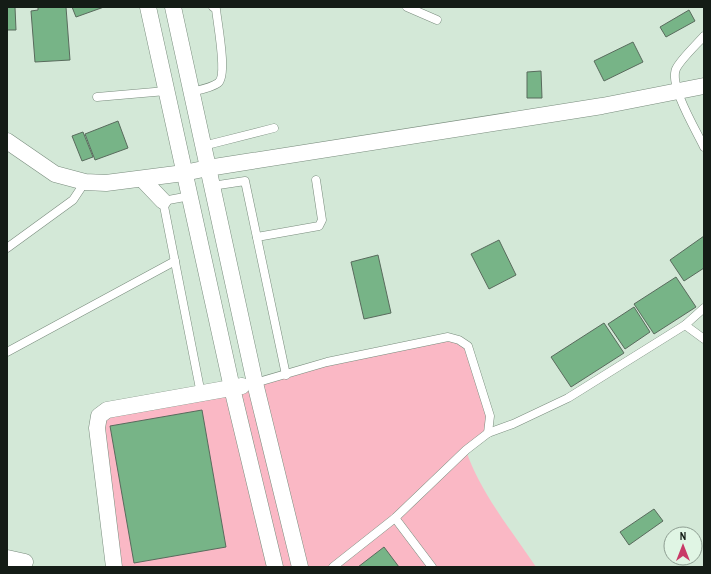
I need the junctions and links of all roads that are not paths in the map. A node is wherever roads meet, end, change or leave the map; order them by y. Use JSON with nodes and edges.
{"nodes":[{"id":1,"x":148,"y":7,"type":"edge"},
{"id":2,"x":172,"y":7,"type":"edge"},
{"id":3,"x":213,"y":7,"type":"edge"},
{"id":4,"x":407,"y":7,"type":"edge"},
{"id":5,"x":437,"y":20,"type":"dead end"},
{"id":6,"x":704,"y":36,"type":"edge"},
{"id":7,"x":704,"y":86,"type":"edge"},
{"id":8,"x":166,"y":91,"type":"junction"},
{"id":9,"x":677,"y":91,"type":"junction"},
{"id":10,"x":191,"y":92,"type":"junction"},
{"id":11,"x":97,"y":97,"type":"dead end"},
{"id":12,"x":274,"y":128,"type":"dead end"},
{"id":13,"x":7,"y":141,"type":"edge"},
{"id":14,"x":203,"y":146,"type":"junction"},
{"id":15,"x":704,"y":146,"type":"edge"},
{"id":16,"x":208,"y":168,"type":"junction"},
{"id":17,"x":184,"y":173,"type":"junction"},
{"id":18,"x":142,"y":179,"type":"junction"},
{"id":19,"x":316,"y":180,"type":"dead end"},
{"id":20,"x":85,"y":182,"type":"junction"},
{"id":21,"x":212,"y":186,"type":"junction"},
{"id":22,"x":190,"y":196,"type":"junction"},
{"id":23,"x":163,"y":201,"type":"junction"},
{"id":24,"x":257,"y":237,"type":"junction"},
{"id":25,"x":7,"y":248,"type":"edge"},
{"id":26,"x":175,"y":261,"type":"junction"},
{"id":27,"x":704,"y":308,"type":"edge"},
{"id":28,"x":685,"y":325,"type":"junction"},
{"id":29,"x":704,"y":339,"type":"edge"},
{"id":30,"x":7,"y":352,"type":"edge"},
{"id":31,"x":286,"y":375,"type":"junction"},
{"id":32,"x":255,"y":383,"type":"junction"},
{"id":33,"x":232,"y":388,"type":"junction"},
{"id":34,"x":201,"y":394,"type":"junction"},
{"id":35,"x":488,"y":433,"type":"junction"},
{"id":36,"x":395,"y":518,"type":"junction"},
{"id":37,"x":7,"y":558,"type":"edge"},
{"id":38,"x":24,"y":562,"type":"dead end"},
{"id":39,"x":114,"y":567,"type":"edge"},
{"id":40,"x":274,"y":567,"type":"edge"},
{"id":41,"x":300,"y":567,"type":"edge"},
{"id":42,"x":333,"y":567,"type":"edge"},
{"id":43,"x":432,"y":567,"type":"edge"}],
"edges":[{"from":1,"to":8,"type":"street"},
{"from":2,"to":10,"type":"street"},
{"from":3,"to":10,"type":"lane"},
{"from":4,"to":5,"type":"lane"},
{"from":6,"to":9,"type":"lane"},
{"from":7,"to":9,"type":"street"},
{"from":8,"to":11,"type":"lane"},
{"from":8,"to":17,"type":"street"},
{"from":9,"to":15,"type":"lane"},
{"from":9,"to":16,"type":"street"},
{"from":10,"to":14,"type":"street"},
{"from":12,"to":14,"type":"lane"},
{"from":13,"to":20,"type":"street"},
{"from":14,"to":16,"type":"street"},
{"from":16,"to":17,"type":"street"},
{"from":16,"to":21,"type":"street"},
{"from":17,"to":18,"type":"street"},
{"from":17,"to":22,"type":"street"},
{"from":18,"to":20,"type":"street"},
{"from":18,"to":23,"type":"street"},
{"from":19,"to":24,"type":"lane"},
{"from":20,"to":25,"type":"lane"},
{"from":21,"to":24,"type":"lane"},
{"from":21,"to":32,"type":"street"},
{"from":22,"to":23,"type":"lane"},
{"from":22,"to":33,"type":"street"},
{"from":23,"to":26,"type":"lane"},
{"from":24,"to":31,"type":"lane"},
{"from":26,"to":30,"type":"lane"},
{"from":26,"to":34,"type":"lane"},
{"from":27,"to":28,"type":"lane"},
{"from":28,"to":29,"type":"lane"},
{"from":28,"to":35,"type":"lane"},
{"from":31,"to":32,"type":"lane"},
{"from":31,"to":35,"type":"lane"},
{"from":32,"to":33,"type":"street"},
{"from":32,"to":41,"type":"street"},
{"from":33,"to":34,"type":"street"},
{"from":33,"to":40,"type":"street"},
{"from":34,"to":39,"type":"street"},
{"from":35,"to":36,"type":"lane"},
{"from":36,"to":42,"type":"lane"},
{"from":36,"to":43,"type":"lane"},
{"from":37,"to":38,"type":"street"}]}
